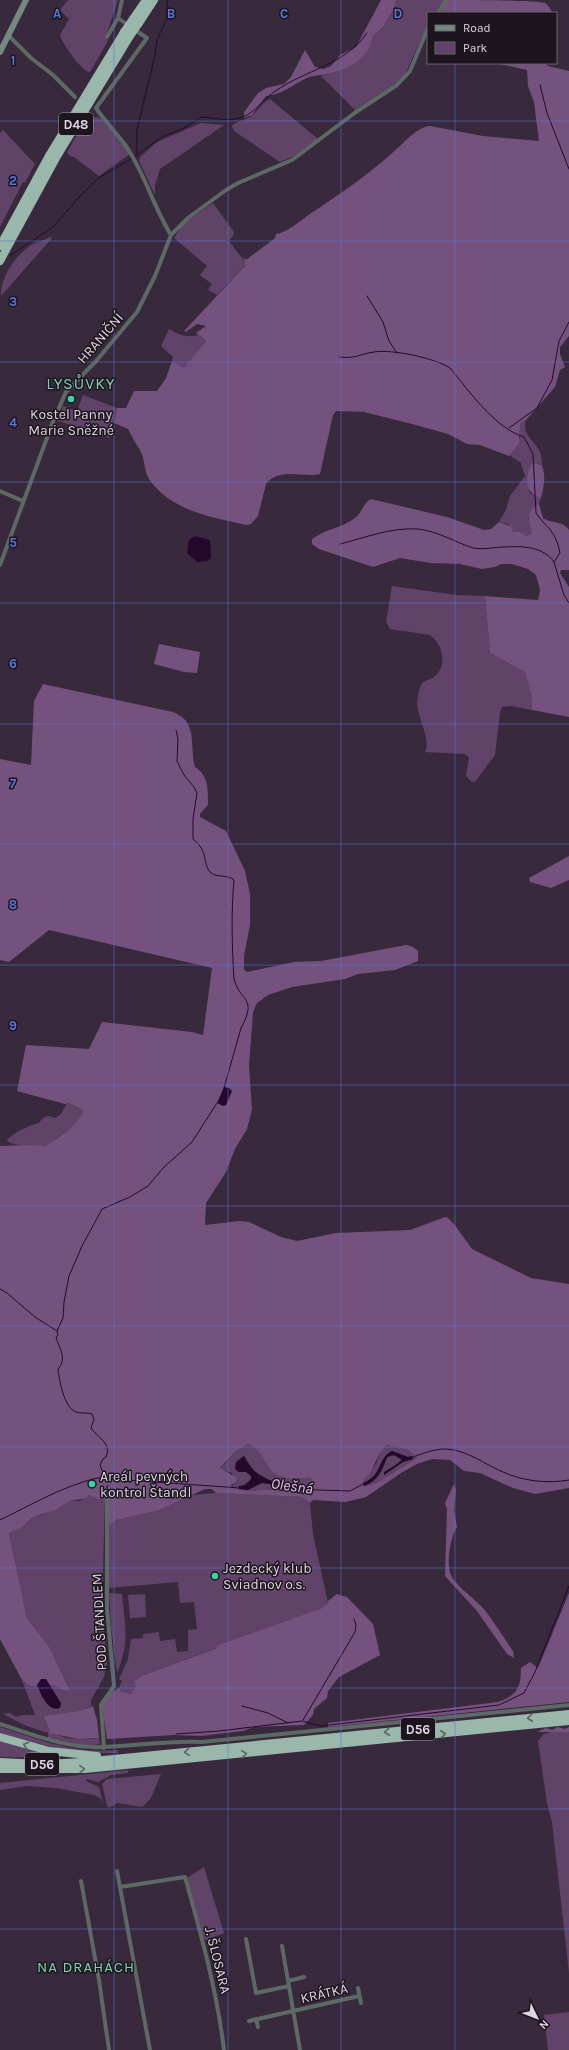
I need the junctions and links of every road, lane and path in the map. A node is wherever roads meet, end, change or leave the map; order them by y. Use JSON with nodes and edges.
{"nodes":[{"id":1,"x":26,"y":0,"type":"edge"},
{"id":2,"x":122,"y":0,"type":"edge"},
{"id":3,"x":146,"y":0,"type":"edge"},
{"id":4,"x":154,"y":0,"type":"edge"},
{"id":5,"x":446,"y":0,"type":"edge"},
{"id":6,"x":439,"y":12,"type":"edge"},
{"id":7,"x":118,"y":18,"type":"junction"},
{"id":8,"x":136,"y":21,"type":"junction"},
{"id":9,"x":427,"y":30,"type":"edge"},
{"id":10,"x":127,"y":34,"type":"junction"},
{"id":11,"x":8,"y":35,"type":"junction"},
{"id":12,"x":107,"y":37,"type":"dead end"},
{"id":13,"x":0,"y":52,"type":"edge"},
{"id":14,"x":75,"y":97,"type":"dead end"},
{"id":15,"x":171,"y":235,"type":"junction"},
{"id":16,"x":0,"y":246,"type":"edge"},
{"id":17,"x":0,"y":261,"type":"edge"},
{"id":18,"x":0,"y":491,"type":"edge"},
{"id":19,"x":23,"y":501,"type":"junction"},
{"id":20,"x":0,"y":565,"type":"edge"},
{"id":21,"x":107,"y":1490,"type":"dead end"},
{"id":22,"x":569,"y":1705,"type":"edge"},
{"id":23,"x":569,"y":1714,"type":"edge"},
{"id":24,"x":569,"y":1722,"type":"edge"},
{"id":25,"x":0,"y":1724,"type":"edge"},
{"id":26,"x":0,"y":1737,"type":"edge"},
{"id":27,"x":104,"y":1748,"type":"junction"},
{"id":28,"x":148,"y":1756,"type":"junction"},
{"id":29,"x":0,"y":1762,"type":"edge"},
{"id":30,"x":0,"y":1769,"type":"edge"},
{"id":31,"x":43,"y":1770,"type":"junction"},
{"id":32,"x":0,"y":1774,"type":"edge"},
{"id":33,"x":117,"y":1871,"type":"dead end"},
{"id":34,"x":81,"y":1880,"type":"dead end"},
{"id":35,"x":120,"y":1887,"type":"junction"},
{"id":36,"x":246,"y":1939,"type":"dead end"},
{"id":37,"x":282,"y":1946,"type":"dead end"},
{"id":38,"x":304,"y":1977,"type":"dead end"},
{"id":39,"x":289,"y":1983,"type":"junction"},
{"id":40,"x":358,"y":1988,"type":"dead end"},
{"id":41,"x":359,"y":1996,"type":"junction"},
{"id":42,"x":361,"y":2003,"type":"dead end"},
{"id":43,"x":294,"y":2011,"type":"junction"},
{"id":44,"x":256,"y":2020,"type":"junction"},
{"id":45,"x":249,"y":2021,"type":"dead end"},
{"id":46,"x":258,"y":2027,"type":"dead end"},
{"id":47,"x":109,"y":2050,"type":"edge"},
{"id":48,"x":150,"y":2050,"type":"edge"},
{"id":49,"x":224,"y":2050,"type":"edge"},
{"id":50,"x":300,"y":2050,"type":"edge"}],
"edges":[{"from":1,"to":11,"type":"main road"},
{"from":2,"to":7,"type":"street"},
{"from":3,"to":8,"type":"highway","number":"D48"},
{"from":4,"to":8,"type":"highway","number":"D48"},
{"from":5,"to":6,"type":"street"},
{"from":7,"to":12,"type":"street"},
{"from":7,"to":15,"type":"street"},
{"from":8,"to":10,"type":"highway","number":"D48","bridge":true},
{"from":9,"to":15,"type":"street"},
{"from":10,"to":16,"type":"highway","number":"D48"},
{"from":10,"to":17,"type":"highway","number":"D48"},
{"from":11,"to":13,"type":"main road"},
{"from":11,"to":14,"type":"street"},
{"from":15,"to":19,"type":"street","name":"HRANIČNÍ"},
{"from":18,"to":19,"type":"street"},
{"from":19,"to":20,"type":"street","name":"HRANIČNÍ"},
{"from":21,"to":27,"type":"street","name":"POD ŠTANDLEM"},
{"from":22,"to":27,"type":"street"},
{"from":23,"to":28,"type":"highway","number":"D56","one_way":true},
{"from":31,"to":24,"type":"highway","number":"D56","one_way":true},
{"from":25,"to":27,"type":"street"},
{"from":28,"to":26,"type":"highway","one_way":true},
{"from":28,"to":29,"type":"highway","number":"D56"},
{"from":30,"to":31,"type":"highway","number":"D56"},
{"from":31,"to":32,"type":"highway"},
{"from":33,"to":35,"type":"street"},
{"from":34,"to":47,"type":"street"},
{"from":35,"to":48,"type":"street"},
{"from":35,"to":49,"type":"street","name":"J. ŠLOSARA"},
{"from":36,"to":39,"type":"street","name":"KRÁTKÁ"},
{"from":37,"to":39,"type":"street","name":"KRÁTKÁ"},
{"from":38,"to":39,"type":"street","name":"KRÁTKÁ"},
{"from":39,"to":43,"type":"street","name":"KRÁTKÁ"},
{"from":40,"to":41,"type":"street","name":"KRÁTKÁ"},
{"from":41,"to":42,"type":"street","name":"KRÁTKÁ"},
{"from":41,"to":43,"type":"street","name":"KRÁTKÁ"},
{"from":43,"to":44,"type":"street","name":"KRÁTKÁ"},
{"from":43,"to":50,"type":"street","name":"KRÁTKÁ"},
{"from":44,"to":45,"type":"street","name":"KRÁTKÁ"},
{"from":44,"to":46,"type":"street"}]}
